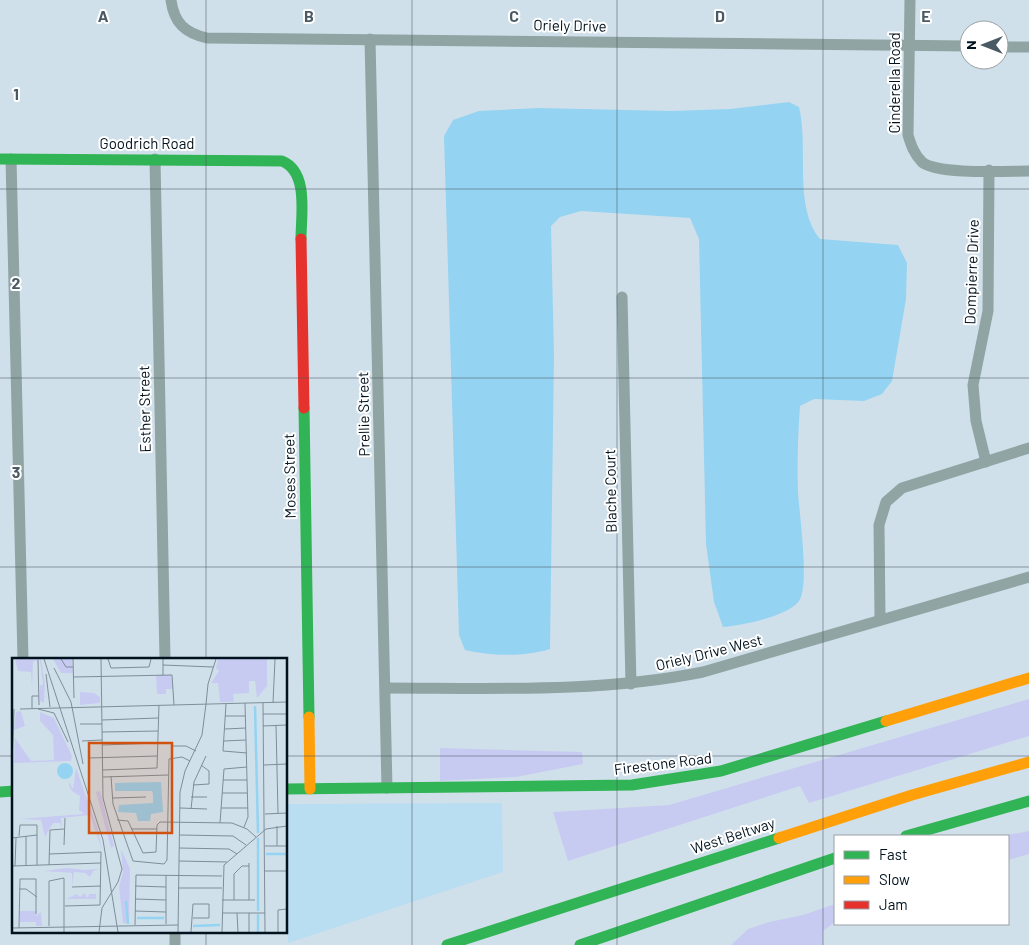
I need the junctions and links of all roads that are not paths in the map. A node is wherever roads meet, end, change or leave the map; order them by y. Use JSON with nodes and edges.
{"nodes":[{"id":1,"x":171,"y":0,"type":"edge"},
{"id":2,"x":910,"y":0,"type":"edge"},
{"id":3,"x":370,"y":39,"type":"junction"},
{"id":4,"x":909,"y":46,"type":"junction"},
{"id":5,"x":959,"y":46,"type":"edge"},
{"id":6,"x":1009,"y":46,"type":"edge"},
{"id":7,"x":1029,"y":47,"type":"edge"},
{"id":8,"x":5,"y":159,"type":"edge"},
{"id":9,"x":154,"y":159,"type":"junction"},
{"id":10,"x":292,"y":165,"type":"joint"},
{"id":11,"x":990,"y":170,"type":"junction"},
{"id":12,"x":1029,"y":171,"type":"edge"},
{"id":13,"x":622,"y":297,"type":"dead end"},
{"id":14,"x":1029,"y":448,"type":"edge"},
{"id":15,"x":986,"y":462,"type":"junction"},
{"id":16,"x":1029,"y":578,"type":"edge"},
{"id":17,"x":880,"y":619,"type":"junction"},
{"id":18,"x":23,"y":658,"type":"edge"},
{"id":19,"x":165,"y":658,"type":"edge"},
{"id":20,"x":1029,"y":678,"type":"edge"},
{"id":21,"x":631,"y":684,"type":"junction"},
{"id":22,"x":386,"y":688,"type":"junction"},
{"id":23,"x":1029,"y":762,"type":"edge"},
{"id":24,"x":387,"y":788,"type":"junction"},
{"id":25,"x":310,"y":789,"type":"junction"},
{"id":26,"x":288,"y":790,"type":"edge"},
{"id":27,"x":1029,"y":801,"type":"edge"},
{"id":28,"x":910,"y":835,"type":"edge"},
{"id":29,"x":834,"y":858,"type":"edge"},
{"id":30,"x":175,"y":932,"type":"edge"},
{"id":31,"x":175,"y":945,"type":"edge"},
{"id":32,"x":447,"y":945,"type":"edge"},
{"id":33,"x":580,"y":945,"type":"edge"}],
"edges":[{"from":1,"to":3,"type":"street","name":"Oriely Drive"},
{"from":2,"to":4,"type":"street","name":"Cinderella Road"},
{"from":3,"to":4,"type":"street","name":"Oriely Drive"},
{"from":3,"to":22,"type":"street","name":"Prellie Street"},
{"from":4,"to":5,"type":"street","name":"Oriely Drive"},
{"from":4,"to":11,"type":"street","name":"Cinderella Road"},
{"from":6,"to":7,"type":"street"},
{"from":8,"to":9,"type":"main road","name":"Goodrich Road"},
{"from":8,"to":18,"type":"street"},
{"from":9,"to":10,"type":"main road","name":"Goodrich Road"},
{"from":9,"to":19,"type":"street","name":"Esther Street"},
{"from":10,"to":25,"type":"main road","name":"Moses Street"},
{"from":11,"to":12,"type":"street"},
{"from":11,"to":15,"type":"street","name":"Dompierre Drive"},
{"from":13,"to":21,"type":"street","name":"Blache Court"},
{"from":14,"to":15,"type":"street"},
{"from":15,"to":17,"type":"street"},
{"from":16,"to":17,"type":"street","name":"Oriely Drive West"},
{"from":17,"to":21,"type":"street","name":"Oriely Drive West"},
{"from":20,"to":24,"type":"main road","name":"Firestone Road"},
{"from":21,"to":22,"type":"street","name":"Oriely Drive West"},
{"from":22,"to":24,"type":"street","name":"Prellie Street"},
{"from":23,"to":32,"type":"main road","name":"West Beltway"},
{"from":24,"to":25,"type":"main road","name":"Firestone Road"},
{"from":25,"to":26,"type":"main road","name":"Firestone Road"},
{"from":27,"to":28,"type":"main road"},
{"from":29,"to":33,"type":"main road"},
{"from":30,"to":31,"type":"street"}]}
